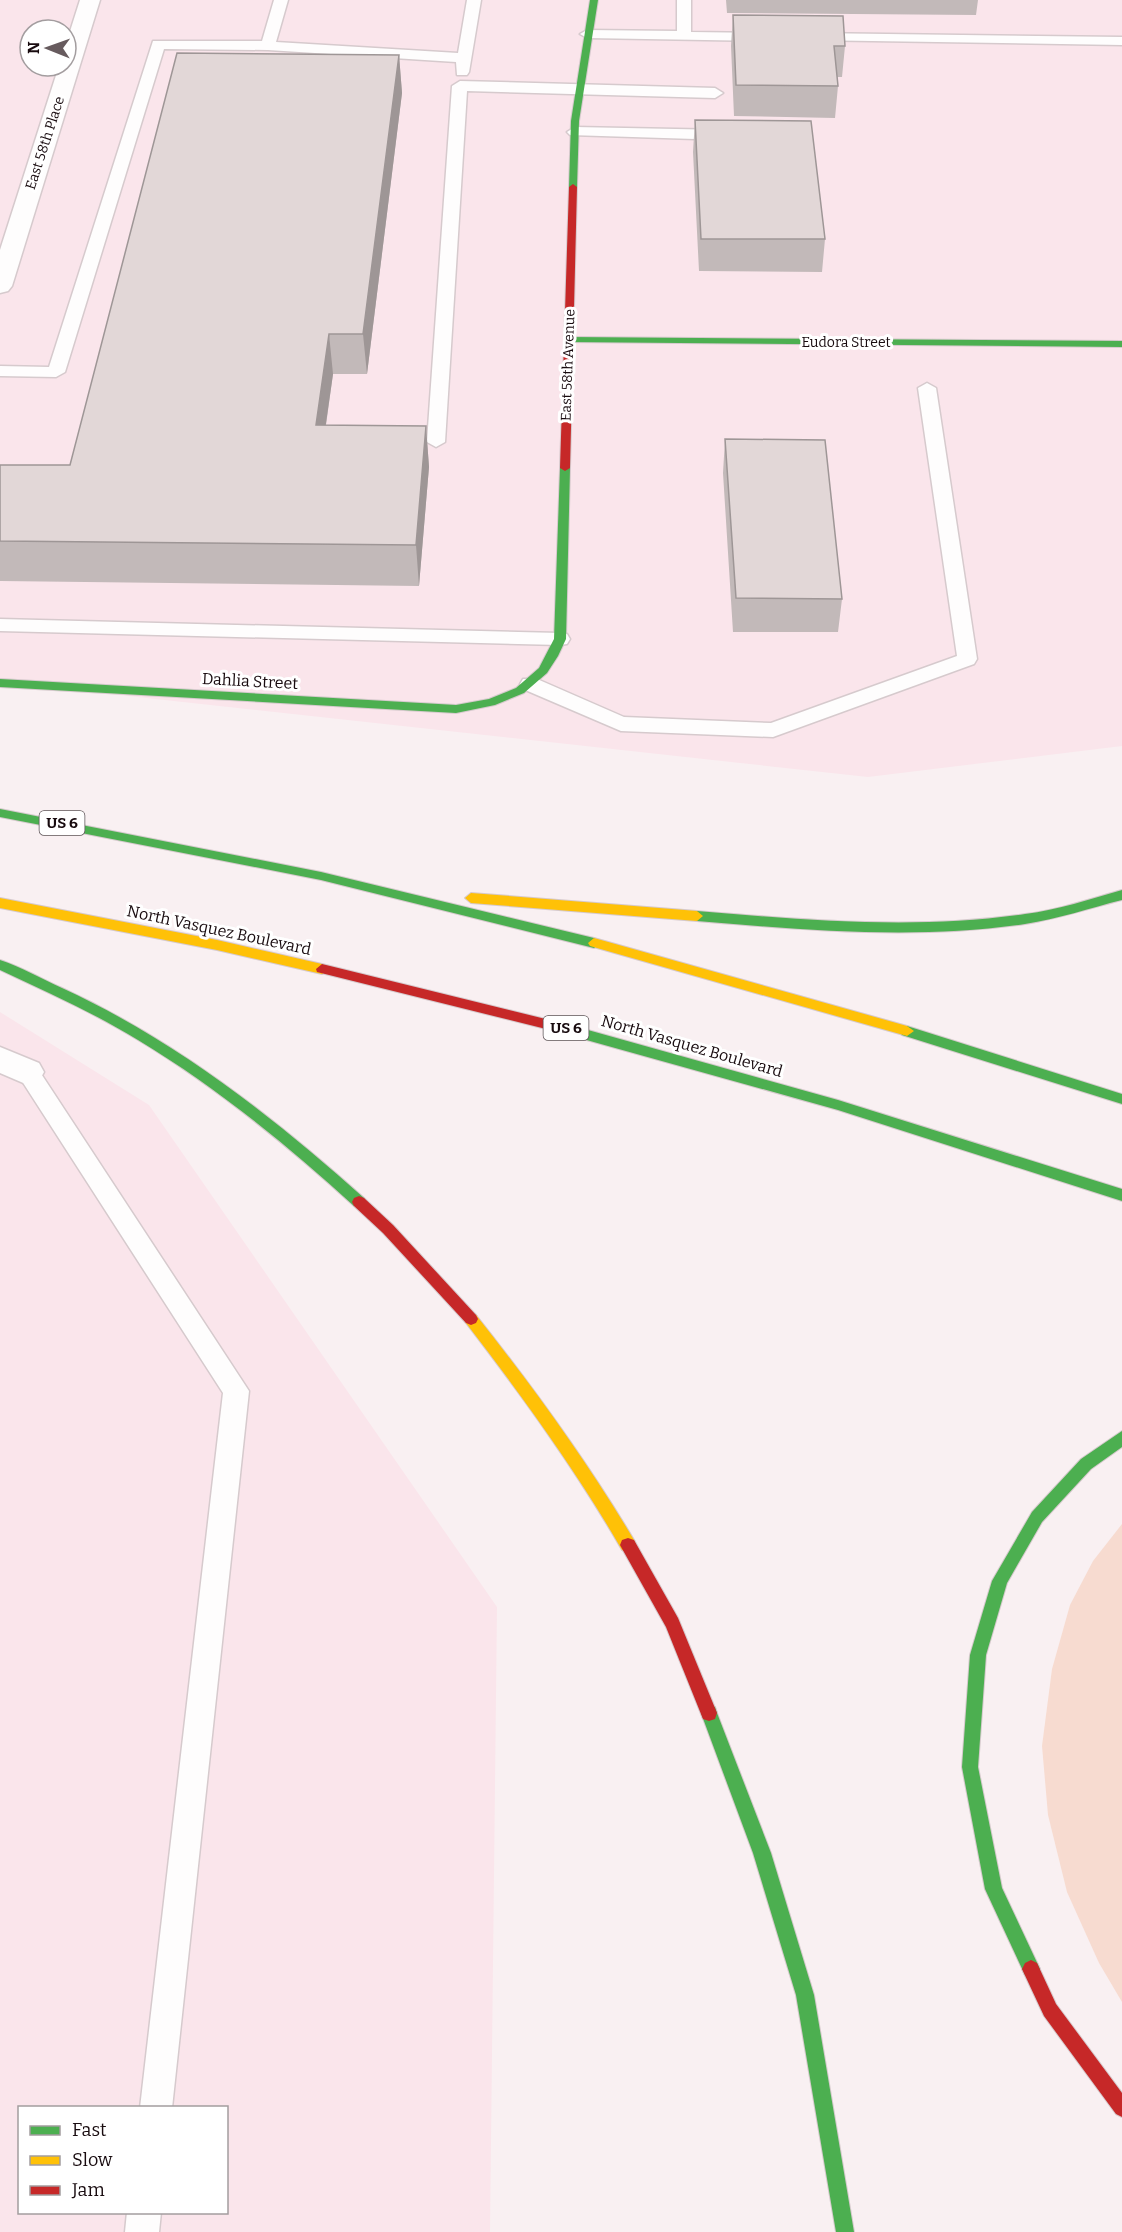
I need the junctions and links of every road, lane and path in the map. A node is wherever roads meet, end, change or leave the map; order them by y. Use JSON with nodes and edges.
{"nodes":[{"id":1,"x":90,"y":0,"type":"edge"},
{"id":2,"x":281,"y":0,"type":"edge"},
{"id":3,"x":474,"y":0,"type":"edge"},
{"id":4,"x":594,"y":0,"type":"edge"},
{"id":5,"x":684,"y":0,"type":"edge"},
{"id":6,"x":587,"y":34,"type":"junction"},
{"id":7,"x":684,"y":36,"type":"junction"},
{"id":8,"x":778,"y":37,"type":"edge"},
{"id":9,"x":802,"y":37,"type":"edge"},
{"id":10,"x":1122,"y":41,"type":"edge"},
{"id":11,"x":268,"y":46,"type":"junction"},
{"id":12,"x":464,"y":58,"type":"junction"},
{"id":13,"x":460,"y":86,"type":"junction"},
{"id":14,"x":579,"y":91,"type":"junction"},
{"id":15,"x":715,"y":93,"type":"dead end"},
{"id":16,"x":575,"y":132,"type":"junction"},
{"id":17,"x":739,"y":136,"type":"edge"},
{"id":18,"x":0,"y":286,"type":"edge"},
{"id":19,"x":569,"y":340,"type":"junction"},
{"id":20,"x":1122,"y":344,"type":"edge"},
{"id":21,"x":0,"y":371,"type":"edge"},
{"id":22,"x":927,"y":388,"type":"dead end"},
{"id":23,"x":436,"y":442,"type":"dead end"},
{"id":24,"x":0,"y":625,"type":"edge"},
{"id":25,"x":560,"y":639,"type":"junction"},
{"id":26,"x":0,"y":683,"type":"edge"},
{"id":27,"x":530,"y":684,"type":"junction"},
{"id":28,"x":497,"y":701,"type":"joint"},
{"id":29,"x":33,"y":806,"type":"dead end"},
{"id":30,"x":0,"y":813,"type":"edge"},
{"id":31,"x":123,"y":835,"type":"junction"},
{"id":32,"x":370,"y":889,"type":"junction"},
{"id":33,"x":1122,"y":895,"type":"edge"},
{"id":34,"x":0,"y":903,"type":"edge"},
{"id":35,"x":0,"y":965,"type":"edge"},
{"id":36,"x":14,"y":1066,"type":"edge"},
{"id":37,"x":1122,"y":1099,"type":"edge"},
{"id":38,"x":1122,"y":1195,"type":"edge"},
{"id":39,"x":1122,"y":1438,"type":"edge"},
{"id":40,"x":156,"y":2106,"type":"edge"},
{"id":41,"x":1122,"y":2108,"type":"edge"},
{"id":42,"x":144,"y":2214,"type":"edge"},
{"id":43,"x":142,"y":2232,"type":"edge"},
{"id":44,"x":845,"y":2232,"type":"edge"}],
"edges":[{"from":1,"to":18,"type":"street","name":"East 58th Place"},
{"from":2,"to":11,"type":"lane"},
{"from":3,"to":12,"type":"lane"},
{"from":4,"to":6,"type":"main road","name":"East 58th Avenue"},
{"from":5,"to":7,"type":"lane"},
{"from":6,"to":7,"type":"lane"},
{"from":6,"to":14,"type":"main road","name":"East 58th Avenue"},
{"from":7,"to":8,"type":"lane"},
{"from":9,"to":10,"type":"lane"},
{"from":11,"to":12,"type":"lane"},
{"from":11,"to":21,"type":"lane"},
{"from":12,"to":13,"type":"lane"},
{"from":13,"to":14,"type":"lane"},
{"from":13,"to":23,"type":"lane"},
{"from":14,"to":15,"type":"lane"},
{"from":14,"to":16,"type":"main road","name":"East 58th Avenue"},
{"from":16,"to":17,"type":"lane"},
{"from":16,"to":19,"type":"main road","name":"East 58th Avenue"},
{"from":19,"to":20,"type":"main road","name":"Eudora Street"},
{"from":19,"to":25,"type":"main road","name":"East 58th Avenue"},
{"from":22,"to":27,"type":"lane"},
{"from":24,"to":25,"type":"lane"},
{"from":25,"to":27,"type":"main road","name":"East 58th Avenue"},
{"from":26,"to":28,"type":"main road","name":"Dahlia Street"},
{"from":27,"to":28,"type":"main road","name":"East 58th Avenue"},
{"from":29,"to":31,"type":"main road"},
{"from":30,"to":31,"type":"main road","number":"US 6"},
{"from":31,"to":32,"type":"main road","number":"US 6"},
{"from":32,"to":33,"type":"main road"},
{"from":32,"to":37,"type":"main road","number":"US 6"},
{"from":34,"to":38,"type":"main road","name":"North Vasquez Boulevard","number":"US 6"},
{"from":35,"to":44,"type":"main road"},
{"from":36,"to":40,"type":"lane"},
{"from":39,"to":41,"type":"main road"},
{"from":42,"to":43,"type":"lane"}]}
